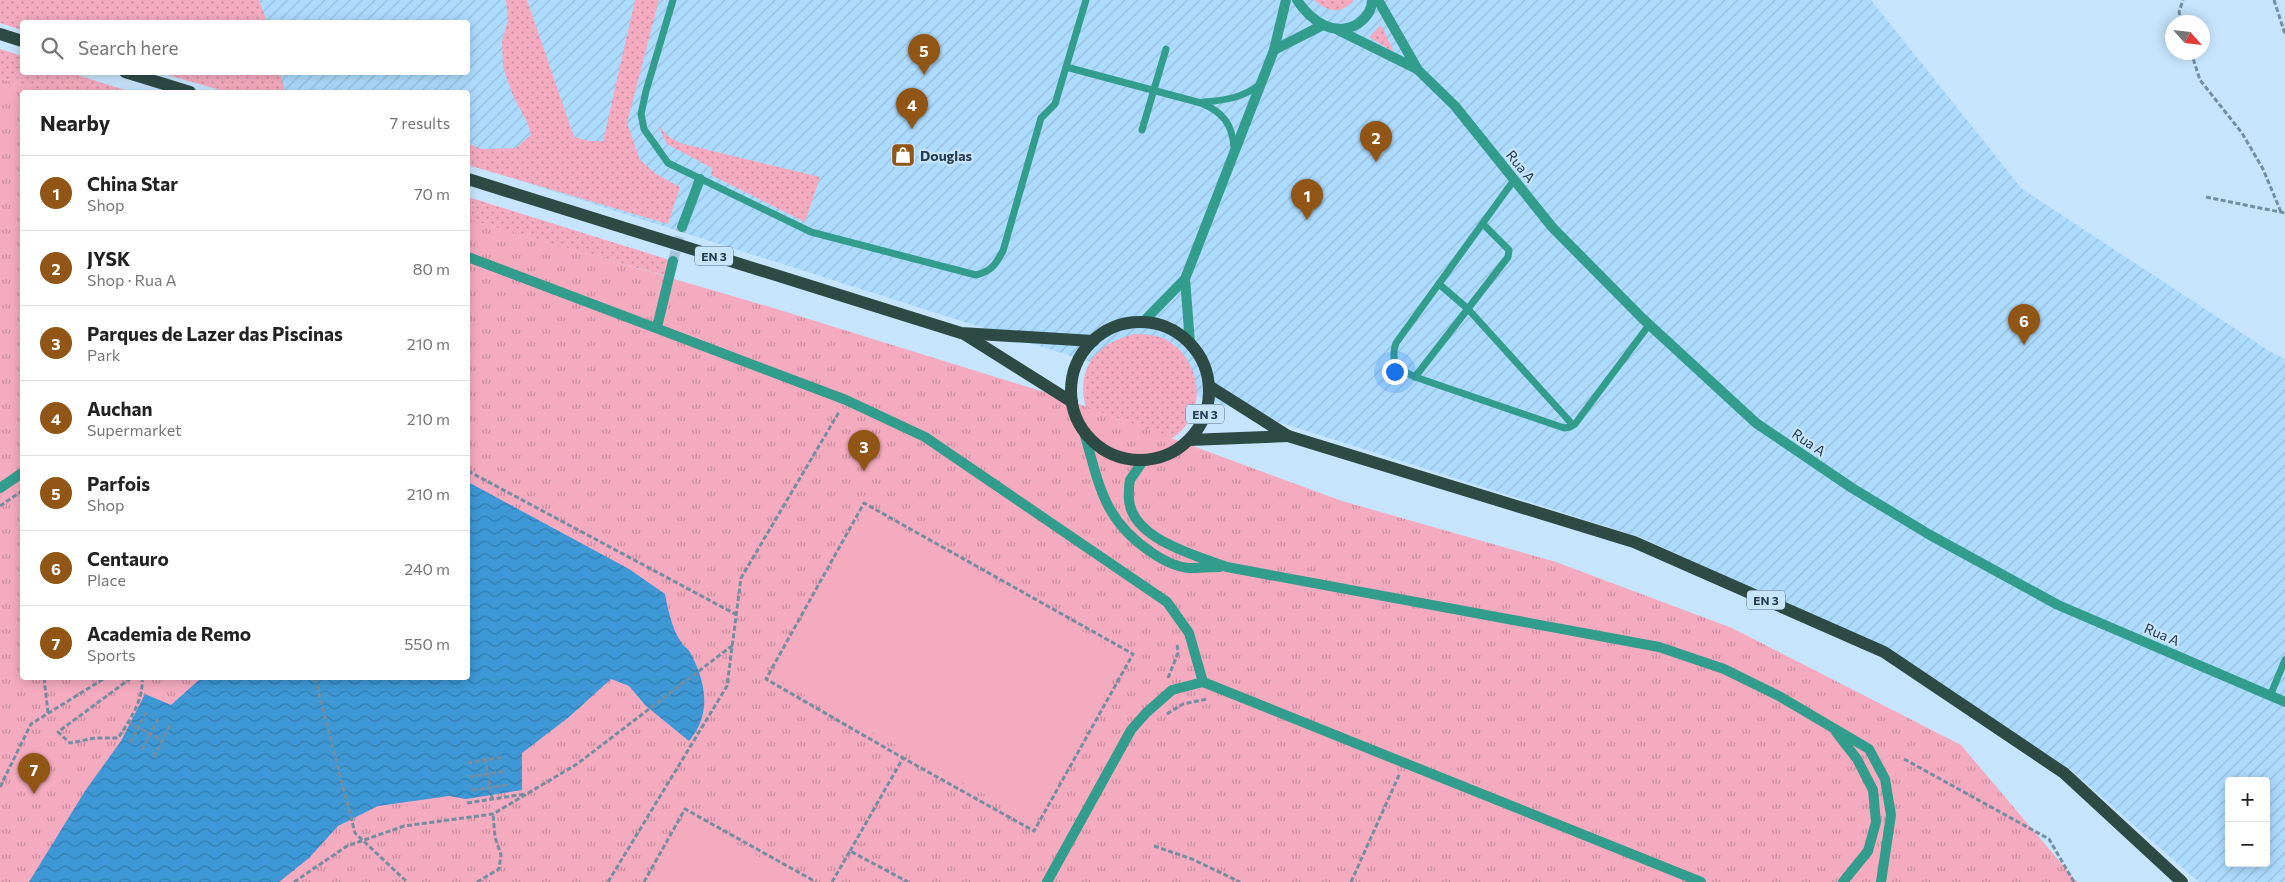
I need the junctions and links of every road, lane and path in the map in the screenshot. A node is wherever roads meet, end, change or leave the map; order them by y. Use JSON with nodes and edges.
{"nodes":[{"id":1,"x":673,"y":0,"type":"edge"},
{"id":2,"x":1086,"y":0,"type":"edge"},
{"id":3,"x":1286,"y":0,"type":"edge"},
{"id":4,"x":1297,"y":0,"type":"edge"},
{"id":5,"x":1372,"y":0,"type":"edge"},
{"id":6,"x":1378,"y":0,"type":"edge"},
{"id":7,"x":2183,"y":0,"type":"edge"},
{"id":8,"x":2274,"y":0,"type":"edge"},
{"id":9,"x":2180,"y":15,"type":"edge"},
{"id":10,"x":1323,"y":25,"type":"junction"},
{"id":11,"x":1338,"y":30,"type":"junction"},
{"id":12,"x":0,"y":34,"type":"edge"},
{"id":13,"x":2285,"y":34,"type":"edge"},
{"id":14,"x":20,"y":39,"type":"edge"},
{"id":15,"x":1166,"y":49,"type":"dead end"},
{"id":16,"x":1274,"y":50,"type":"junction"},
{"id":17,"x":2194,"y":60,"type":"edge"},
{"id":18,"x":1066,"y":67,"type":"junction"},
{"id":19,"x":1418,"y":70,"type":"junction"},
{"id":20,"x":135,"y":75,"type":"edge"},
{"id":21,"x":1261,"y":84,"type":"junction"},
{"id":22,"x":184,"y":90,"type":"edge"},
{"id":23,"x":1154,"y":91,"type":"junction"},
{"id":24,"x":1201,"y":103,"type":"junction"},
{"id":25,"x":1142,"y":130,"type":"dead end"},
{"id":26,"x":1234,"y":151,"type":"junction"},
{"id":27,"x":700,"y":179,"type":"junction"},
{"id":28,"x":470,"y":180,"type":"edge"},
{"id":29,"x":1514,"y":180,"type":"junction"},
{"id":30,"x":2206,"y":197,"type":"dead end"},
{"id":31,"x":2283,"y":213,"type":"edge"},
{"id":32,"x":1483,"y":224,"type":"junction"},
{"id":33,"x":682,"y":227,"type":"tunnel mouth"},
{"id":34,"x":470,"y":258,"type":"edge"},
{"id":35,"x":673,"y":261,"type":"tunnel mouth"},
{"id":36,"x":1185,"y":279,"type":"junction"},
{"id":37,"x":1439,"y":284,"type":"junction"},
{"id":38,"x":1468,"y":309,"type":"junction"},
{"id":39,"x":1143,"y":322,"type":"junction"},
{"id":40,"x":1649,"y":325,"type":"junction"},
{"id":41,"x":657,"y":328,"type":"junction"},
{"id":42,"x":961,"y":333,"type":"junction"},
{"id":43,"x":1093,"y":341,"type":"junction"},
{"id":44,"x":1190,"y":343,"type":"junction"},
{"id":45,"x":1415,"y":377,"type":"junction"},
{"id":46,"x":1209,"y":386,"type":"junction"},
{"id":47,"x":846,"y":400,"type":"junction"},
{"id":48,"x":1072,"y":402,"type":"junction"},
{"id":49,"x":830,"y":408,"type":"dead end"},
{"id":50,"x":840,"y":411,"type":"junction"},
{"id":51,"x":848,"y":415,"type":"dead end"},
{"id":52,"x":1573,"y":425,"type":"junction"},
{"id":53,"x":1084,"y":432,"type":"junction"},
{"id":54,"x":1288,"y":436,"type":"junction"},
{"id":55,"x":1190,"y":440,"type":"junction"},
{"id":56,"x":1143,"y":461,"type":"junction"},
{"id":57,"x":470,"y":472,"type":"edge"},
{"id":58,"x":20,"y":474,"type":"edge"},
{"id":59,"x":0,"y":488,"type":"edge"},
{"id":60,"x":1227,"y":566,"type":"junction"},
{"id":61,"x":736,"y":616,"type":"junction"},
{"id":62,"x":1176,"y":640,"type":"dead end"},
{"id":63,"x":733,"y":645,"type":"junction"},
{"id":64,"x":2285,"y":660,"type":"edge"},
{"id":65,"x":44,"y":680,"type":"edge"},
{"id":66,"x":102,"y":680,"type":"edge"},
{"id":67,"x":128,"y":680,"type":"edge"},
{"id":68,"x":142,"y":680,"type":"edge"},
{"id":69,"x":316,"y":680,"type":"edge"},
{"id":70,"x":1203,"y":682,"type":"junction"},
{"id":71,"x":1164,"y":683,"type":"dead end"},
{"id":72,"x":2270,"y":696,"type":"junction"},
{"id":73,"x":2285,"y":702,"type":"edge"},
{"id":74,"x":147,"y":711,"type":"dead end"},
{"id":75,"x":48,"y":713,"type":"junction"},
{"id":76,"x":159,"y":717,"type":"dead end"},
{"id":77,"x":128,"y":722,"type":"junction"},
{"id":78,"x":171,"y":723,"type":"dead end"},
{"id":79,"x":1830,"y":725,"type":"junction"},
{"id":80,"x":138,"y":728,"type":"junction"},
{"id":81,"x":150,"y":734,"type":"junction"},
{"id":82,"x":163,"y":740,"type":"junction"},
{"id":83,"x":130,"y":743,"type":"dead end"},
{"id":84,"x":142,"y":750,"type":"dead end"},
{"id":85,"x":154,"y":757,"type":"dead end"},
{"id":86,"x":504,"y":757,"type":"dead end"},
{"id":87,"x":485,"y":758,"type":"dead end"},
{"id":88,"x":902,"y":758,"type":"junction"},
{"id":89,"x":1904,"y":759,"type":"dead end"},
{"id":90,"x":1406,"y":762,"type":"junction"},
{"id":91,"x":467,"y":763,"type":"dead end"},
{"id":92,"x":506,"y":771,"type":"dead end"},
{"id":93,"x":469,"y":777,"type":"dead end"},
{"id":94,"x":508,"y":784,"type":"dead end"},
{"id":95,"x":0,"y":787,"type":"edge"},
{"id":96,"x":472,"y":790,"type":"dead end"},
{"id":97,"x":528,"y":793,"type":"junction"},
{"id":98,"x":492,"y":799,"type":"junction"},
{"id":99,"x":467,"y":803,"type":"dead end"},
{"id":100,"x":493,"y":814,"type":"junction"},
{"id":101,"x":1154,"y":846,"type":"dead end"},
{"id":102,"x":850,"y":851,"type":"junction"},
{"id":103,"x":294,"y":882,"type":"edge"},
{"id":104,"x":407,"y":882,"type":"edge"},
{"id":105,"x":478,"y":882,"type":"edge"},
{"id":106,"x":608,"y":882,"type":"edge"},
{"id":107,"x":644,"y":882,"type":"edge"},
{"id":108,"x":816,"y":882,"type":"edge"},
{"id":109,"x":832,"y":882,"type":"edge"},
{"id":110,"x":908,"y":882,"type":"edge"},
{"id":111,"x":1047,"y":882,"type":"edge"},
{"id":112,"x":1240,"y":882,"type":"edge"},
{"id":113,"x":1350,"y":882,"type":"edge"},
{"id":114,"x":1701,"y":882,"type":"edge"},
{"id":115,"x":1843,"y":882,"type":"edge"},
{"id":116,"x":1881,"y":882,"type":"edge"},
{"id":117,"x":2074,"y":882,"type":"edge"},
{"id":118,"x":2182,"y":882,"type":"edge"}],
"edges":[{"from":1,"to":27,"type":"lane"},
{"from":2,"to":18,"type":"lane"},
{"from":3,"to":16,"type":"street"},
{"from":4,"to":10,"type":"street"},
{"from":5,"to":11,"type":"street"},
{"from":6,"to":19,"type":"street","name":"Rua A"},
{"from":7,"to":9,"type":"path"},
{"from":8,"to":13,"type":"path"},
{"from":10,"to":11,"type":"street","name":"Rua A"},
{"from":10,"to":16,"type":"street"},
{"from":11,"to":19,"type":"street","name":"Rua A"},
{"from":12,"to":14,"type":"main road"},
{"from":15,"to":23,"type":"lane"},
{"from":16,"to":21,"type":"street"},
{"from":17,"to":31,"type":"path"},
{"from":18,"to":23,"type":"lane"},
{"from":18,"to":27,"type":"lane"},
{"from":19,"to":29,"type":"street","name":"Rua A"},
{"from":20,"to":22,"type":"main road"},
{"from":21,"to":24,"type":"lane"},
{"from":21,"to":26,"type":"street"},
{"from":23,"to":24,"type":"lane"},
{"from":23,"to":25,"type":"lane"},
{"from":24,"to":26,"type":"lane"},
{"from":26,"to":36,"type":"street"},
{"from":27,"to":33,"type":"street"},
{"from":28,"to":42,"type":"main road","number":"EN 3"},
{"from":29,"to":32,"type":"lane"},
{"from":29,"to":40,"type":"street","name":"Rua A"},
{"from":30,"to":31,"type":"path"},
{"from":32,"to":37,"type":"lane"},
{"from":32,"to":38,"type":"lane"},
{"from":34,"to":41,"type":"street"},
{"from":35,"to":41,"type":"street"},
{"from":36,"to":39,"type":"street"},
{"from":36,"to":44,"type":"street"},
{"from":37,"to":38,"type":"lane"},
{"from":37,"to":45,"type":"lane"},
{"from":38,"to":45,"type":"lane"},
{"from":38,"to":52,"type":"lane"},
{"from":39,"to":43,"type":"main road","number":"EN 3"},
{"from":39,"to":44,"type":"main road","number":"EN 3"},
{"from":40,"to":52,"type":"lane"},
{"from":40,"to":72,"type":"street","name":"Rua A"},
{"from":41,"to":47,"type":"street"},
{"from":42,"to":43,"type":"main road","number":"EN 3"},
{"from":42,"to":48,"type":"main road","number":"EN 3"},
{"from":43,"to":48,"type":"main road","number":"EN 3"},
{"from":44,"to":46,"type":"main road","number":"EN 3"},
{"from":45,"to":52,"type":"lane"},
{"from":46,"to":54,"type":"main road","number":"EN 3"},
{"from":46,"to":55,"type":"main road","number":"EN 3"},
{"from":47,"to":50,"type":"path"},
{"from":47,"to":70,"type":"street"},
{"from":48,"to":53,"type":"main road","number":"EN 3"},
{"from":49,"to":50,"type":"path"},
{"from":50,"to":51,"type":"path"},
{"from":50,"to":61,"type":"path"},
{"from":53,"to":56,"type":"main road","number":"EN 3"},
{"from":53,"to":60,"type":"street"},
{"from":54,"to":55,"type":"main road","number":"EN 3"},
{"from":54,"to":118,"type":"main road","number":"EN 3"},
{"from":55,"to":56,"type":"main road","number":"EN 3"},
{"from":56,"to":60,"type":"street"},
{"from":57,"to":61,"type":"path"},
{"from":58,"to":59,"type":"street"},
{"from":60,"to":79,"type":"street"},
{"from":61,"to":63,"type":"path"},
{"from":62,"to":71,"type":"path"},
{"from":63,"to":97,"type":"path"},
{"from":63,"to":106,"type":"path"},
{"from":64,"to":72,"type":"lane"},
{"from":65,"to":75,"type":"path"},
{"from":66,"to":75,"type":"path"},
{"from":67,"to":77,"type":"path"},
{"from":68,"to":77,"type":"path"},
{"from":69,"to":104,"type":"path","bridge":true},
{"from":70,"to":90,"type":"street"},
{"from":70,"to":111,"type":"street"},
{"from":72,"to":73,"type":"street","name":"Rua A"},
{"from":74,"to":80,"type":"path"},
{"from":75,"to":95,"type":"path"},
{"from":76,"to":81,"type":"path"},
{"from":77,"to":80,"type":"path"},
{"from":78,"to":82,"type":"path"},
{"from":79,"to":115,"type":"street"},
{"from":79,"to":116,"type":"street"},
{"from":80,"to":81,"type":"path"},
{"from":80,"to":83,"type":"path"},
{"from":81,"to":82,"type":"path"},
{"from":81,"to":84,"type":"path"},
{"from":82,"to":85,"type":"path"},
{"from":86,"to":91,"type":"path"},
{"from":87,"to":98,"type":"path"},
{"from":88,"to":88,"type":"path"},
{"from":88,"to":102,"type":"path"},
{"from":89,"to":117,"type":"path"},
{"from":90,"to":113,"type":"path"},
{"from":90,"to":114,"type":"street"},
{"from":92,"to":93,"type":"path"},
{"from":94,"to":96,"type":"path"},
{"from":97,"to":98,"type":"path"},
{"from":97,"to":100,"type":"path"},
{"from":98,"to":99,"type":"path"},
{"from":100,"to":103,"type":"path"},
{"from":100,"to":105,"type":"path"},
{"from":101,"to":112,"type":"path"},
{"from":102,"to":109,"type":"path"},
{"from":102,"to":110,"type":"path"},
{"from":107,"to":108,"type":"path"}]}
